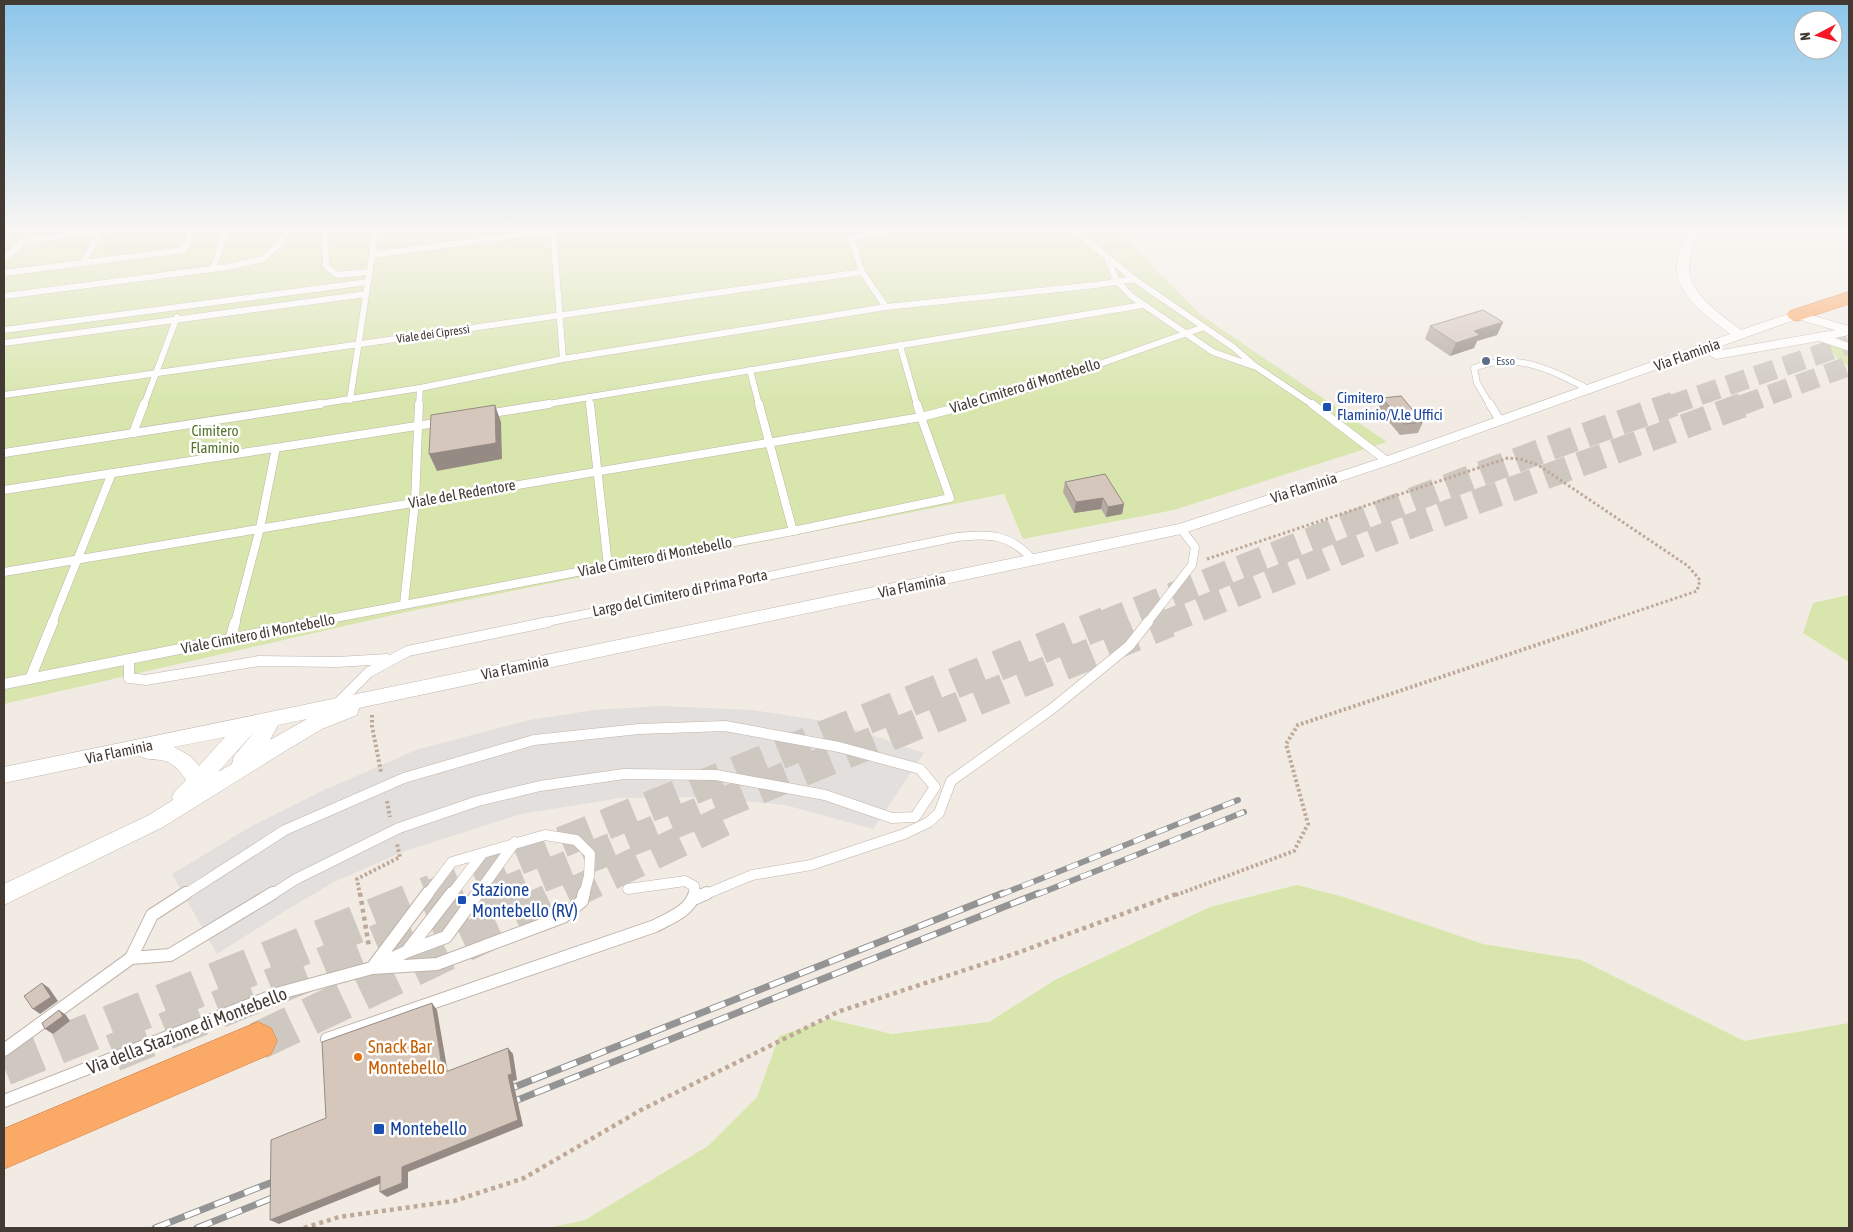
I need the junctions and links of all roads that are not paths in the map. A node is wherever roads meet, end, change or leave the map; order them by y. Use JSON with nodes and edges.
{"nodes":[{"id":1,"x":75,"y":286,"type":"edge"},
{"id":2,"x":333,"y":286,"type":"edge"},
{"id":3,"x":367,"y":286,"type":"edge"},
{"id":4,"x":558,"y":286,"type":"edge"},
{"id":5,"x":761,"y":286,"type":"edge"},
{"id":6,"x":872,"y":286,"type":"edge"},
{"id":7,"x":1078,"y":286,"type":"edge"},
{"id":8,"x":1121,"y":286,"type":"edge"},
{"id":9,"x":1145,"y":286,"type":"edge"},
{"id":10,"x":1689,"y":286,"type":"edge"},
{"id":11,"x":366,"y":294,"type":"junction"},
{"id":12,"x":4,"y":296,"type":"edge"},
{"id":13,"x":1849,"y":298,"type":"edge"},
{"id":14,"x":1143,"y":305,"type":"junction"},
{"id":15,"x":181,"y":306,"type":"junction"},
{"id":16,"x":886,"y":307,"type":"junction"},
{"id":17,"x":561,"y":315,"type":"junction"},
{"id":18,"x":1792,"y":316,"type":"junction"},
{"id":19,"x":176,"y":320,"type":"junction"},
{"id":20,"x":1204,"y":327,"type":"junction"},
{"id":21,"x":4,"y":330,"type":"edge"},
{"id":22,"x":1849,"y":330,"type":"edge"},
{"id":23,"x":1186,"y":335,"type":"junction"},
{"id":24,"x":1740,"y":336,"type":"junction"},
{"id":25,"x":1815,"y":337,"type":"junction"},
{"id":26,"x":4,"y":343,"type":"edge"},
{"id":27,"x":358,"y":345,"type":"junction"},
{"id":28,"x":900,"y":346,"type":"junction"},
{"id":29,"x":1849,"y":347,"type":"edge"},
{"id":30,"x":563,"y":359,"type":"junction"},
{"id":31,"x":1255,"y":366,"type":"junction"},
{"id":32,"x":1649,"y":369,"type":"junction"},
{"id":33,"x":750,"y":370,"type":"junction"},
{"id":34,"x":156,"y":374,"type":"junction"},
{"id":35,"x":420,"y":388,"type":"junction"},
{"id":36,"x":1590,"y":390,"type":"junction"},
{"id":37,"x":4,"y":395,"type":"edge"},
{"id":38,"x":589,"y":397,"type":"junction"},
{"id":39,"x":350,"y":400,"type":"junction"},
{"id":40,"x":475,"y":416,"type":"edge"},
{"id":41,"x":921,"y":417,"type":"junction"},
{"id":42,"x":447,"y":421,"type":"edge"},
{"id":43,"x":1500,"y":421,"type":"junction"},
{"id":44,"x":418,"y":426,"type":"junction"},
{"id":45,"x":133,"y":433,"type":"junction"},
{"id":46,"x":769,"y":442,"type":"junction"},
{"id":47,"x":276,"y":448,"type":"junction"},
{"id":48,"x":4,"y":453,"type":"edge"},
{"id":49,"x":1387,"y":461,"type":"junction"},
{"id":50,"x":597,"y":471,"type":"junction"},
{"id":51,"x":112,"y":473,"type":"junction"},
{"id":52,"x":4,"y":490,"type":"edge"},
{"id":53,"x":415,"y":502,"type":"junction"},
{"id":54,"x":260,"y":528,"type":"junction"},
{"id":55,"x":1180,"y":529,"type":"junction"},
{"id":56,"x":793,"y":531,"type":"junction"},
{"id":57,"x":78,"y":559,"type":"junction"},
{"id":58,"x":1033,"y":560,"type":"junction"},
{"id":59,"x":608,"y":566,"type":"junction"},
{"id":60,"x":4,"y":572,"type":"edge"},
{"id":61,"x":404,"y":604,"type":"junction"},
{"id":62,"x":230,"y":640,"type":"junction"},
{"id":63,"x":390,"y":659,"type":"junction"},
{"id":64,"x":128,"y":660,"type":"junction"},
{"id":65,"x":30,"y":679,"type":"junction"},
{"id":66,"x":4,"y":684,"type":"edge"},
{"id":67,"x":374,"y":697,"type":"junction"},
{"id":68,"x":337,"y":704,"type":"junction"},
{"id":69,"x":272,"y":718,"type":"junction"},
{"id":70,"x":247,"y":725,"type":"junction"},
{"id":71,"x":121,"y":752,"type":"junction"},
{"id":72,"x":4,"y":775,"type":"edge"},
{"id":73,"x":229,"y":776,"type":"junction"},
{"id":74,"x":198,"y":781,"type":"junction"},
{"id":75,"x":156,"y":821,"type":"junction"},
{"id":76,"x":515,"y":842,"type":"junction"},
{"id":77,"x":482,"y":854,"type":"junction"},
{"id":78,"x":628,"y":888,"type":"dead end"},
{"id":79,"x":4,"y":895,"type":"edge"},
{"id":80,"x":696,"y":898,"type":"junction"},
{"id":81,"x":408,"y":950,"type":"junction"},
{"id":82,"x":131,"y":958,"type":"junction"},
{"id":83,"x":372,"y":968,"type":"junction"},
{"id":84,"x":327,"y":1039,"type":"edge"},
{"id":85,"x":258,"y":1041,"type":"tunnel mouth"},
{"id":86,"x":4,"y":1050,"type":"edge"},
{"id":87,"x":4,"y":1101,"type":"edge"},
{"id":88,"x":4,"y":1149,"type":"edge"}],
"edges":[{"from":1,"to":12,"type":"lane"},
{"from":2,"to":15,"type":"lane"},
{"from":3,"to":11,"type":"lane"},
{"from":4,"to":17,"type":"lane"},
{"from":5,"to":17,"type":"lane","name":"Viale dei Cipressi"},
{"from":6,"to":16,"type":"lane"},
{"from":7,"to":16,"type":"lane"},
{"from":8,"to":14,"type":"lane"},
{"from":9,"to":20,"type":"lane"},
{"from":10,"to":24,"type":"street"},
{"from":11,"to":19,"type":"lane"},
{"from":11,"to":27,"type":"lane"},
{"from":13,"to":18,"type":"highway"},
{"from":14,"to":23,"type":"lane"},
{"from":14,"to":28,"type":"lane"},
{"from":15,"to":19,"type":"lane"},
{"from":15,"to":21,"type":"lane"},
{"from":16,"to":30,"type":"lane"},
{"from":17,"to":27,"type":"lane","name":"Viale dei Cipressi"},
{"from":17,"to":30,"type":"lane"},
{"from":18,"to":22,"type":"street"},
{"from":18,"to":24,"type":"street","name":"Via Flaminia"},
{"from":18,"to":25,"type":"street"},
{"from":19,"to":26,"type":"lane"},
{"from":19,"to":34,"type":"lane"},
{"from":20,"to":23,"type":"lane","name":"Viale Cimitero di Montebello"},
{"from":20,"to":31,"type":"lane"},
{"from":22,"to":25,"type":"street"},
{"from":23,"to":31,"type":"lane"},
{"from":23,"to":41,"type":"lane","name":"Viale Cimitero di Montebello"},
{"from":24,"to":32,"type":"street","name":"Via Flaminia"},
{"from":25,"to":29,"type":"street"},
{"from":25,"to":32,"type":"street"},
{"from":27,"to":34,"type":"lane","name":"Viale dei Cipressi"},
{"from":27,"to":39,"type":"lane"},
{"from":28,"to":33,"type":"lane"},
{"from":28,"to":41,"type":"lane"},
{"from":30,"to":35,"type":"lane"},
{"from":31,"to":49,"type":"lane"},
{"from":32,"to":36,"type":"street","name":"Via Flaminia"},
{"from":33,"to":38,"type":"lane"},
{"from":33,"to":46,"type":"lane"},
{"from":34,"to":37,"type":"lane","name":"Viale dei Cipressi"},
{"from":34,"to":45,"type":"lane"},
{"from":35,"to":39,"type":"lane"},
{"from":35,"to":44,"type":"lane"},
{"from":36,"to":43,"type":"street","name":"Via Flaminia"},
{"from":36,"to":43,"type":"lane"},
{"from":38,"to":40,"type":"lane"},
{"from":38,"to":50,"type":"lane"},
{"from":39,"to":45,"type":"lane"},
{"from":41,"to":46,"type":"lane","name":"Viale del Redentore"},
{"from":41,"to":56,"type":"lane","name":"Viale Cimitero di Montebello"},
{"from":42,"to":44,"type":"lane"},
{"from":43,"to":49,"type":"street","name":"Via Flaminia"},
{"from":44,"to":47,"type":"lane"},
{"from":44,"to":53,"type":"lane"},
{"from":45,"to":48,"type":"lane"},
{"from":46,"to":50,"type":"lane","name":"Viale del Redentore"},
{"from":46,"to":56,"type":"lane"},
{"from":47,"to":51,"type":"lane"},
{"from":47,"to":54,"type":"lane"},
{"from":49,"to":55,"type":"street","name":"Via Flaminia"},
{"from":50,"to":53,"type":"lane","name":"Viale del Redentore"},
{"from":50,"to":59,"type":"lane"},
{"from":51,"to":52,"type":"lane"},
{"from":51,"to":57,"type":"lane"},
{"from":53,"to":54,"type":"lane","name":"Viale del Redentore"},
{"from":53,"to":61,"type":"lane"},
{"from":54,"to":57,"type":"lane","name":"Viale del Redentore"},
{"from":54,"to":62,"type":"lane"},
{"from":55,"to":58,"type":"street","name":"Via Flaminia"},
{"from":55,"to":80,"type":"lane"},
{"from":56,"to":59,"type":"lane","name":"Viale Cimitero di Montebello"},
{"from":57,"to":60,"type":"lane","name":"Viale del Redentore"},
{"from":57,"to":65,"type":"lane"},
{"from":58,"to":63,"type":"lane","name":"Largo del Cimitero di Prima Porta"},
{"from":58,"to":67,"type":"street","name":"Via Flaminia"},
{"from":59,"to":61,"type":"lane","name":"Viale Cimitero di Montebello"},
{"from":61,"to":62,"type":"lane","name":"Viale Cimitero di Montebello"},
{"from":62,"to":64,"type":"lane","name":"Viale Cimitero di Montebello"},
{"from":63,"to":64,"type":"lane"},
{"from":63,"to":68,"type":"lane","name":"Largo del Cimitero di Prima Porta"},
{"from":64,"to":65,"type":"lane","name":"Viale Cimitero di Montebello"},
{"from":65,"to":66,"type":"lane","name":"Viale Cimitero di Montebello"},
{"from":67,"to":68,"type":"street","name":"Via Flaminia"},
{"from":67,"to":73,"type":"street"},
{"from":68,"to":69,"type":"street","name":"Via Flaminia"},
{"from":69,"to":70,"type":"street","name":"Via Flaminia"},
{"from":69,"to":73,"type":"street"},
{"from":70,"to":71,"type":"street","name":"Via Flaminia"},
{"from":70,"to":74,"type":"street"},
{"from":71,"to":72,"type":"street","name":"Via Flaminia"},
{"from":71,"to":74,"type":"street"},
{"from":73,"to":75,"type":"street"},
{"from":74,"to":75,"type":"street"},
{"from":75,"to":79,"type":"street"},
{"from":76,"to":77,"type":"lane"},
{"from":76,"to":81,"type":"lane","name":"Via della Stazione di Montebello"},
{"from":76,"to":83,"type":"lane"},
{"from":77,"to":81,"type":"lane"},
{"from":77,"to":83,"type":"lane"},
{"from":78,"to":80,"type":"lane"},
{"from":80,"to":84,"type":"lane"},
{"from":81,"to":83,"type":"lane","name":"Via della Stazione di Montebello"},
{"from":82,"to":82,"type":"lane"},
{"from":82,"to":86,"type":"lane"},
{"from":83,"to":87,"type":"lane","name":"Via della Stazione di Montebello"},
{"from":85,"to":88,"type":"highway"}]}
